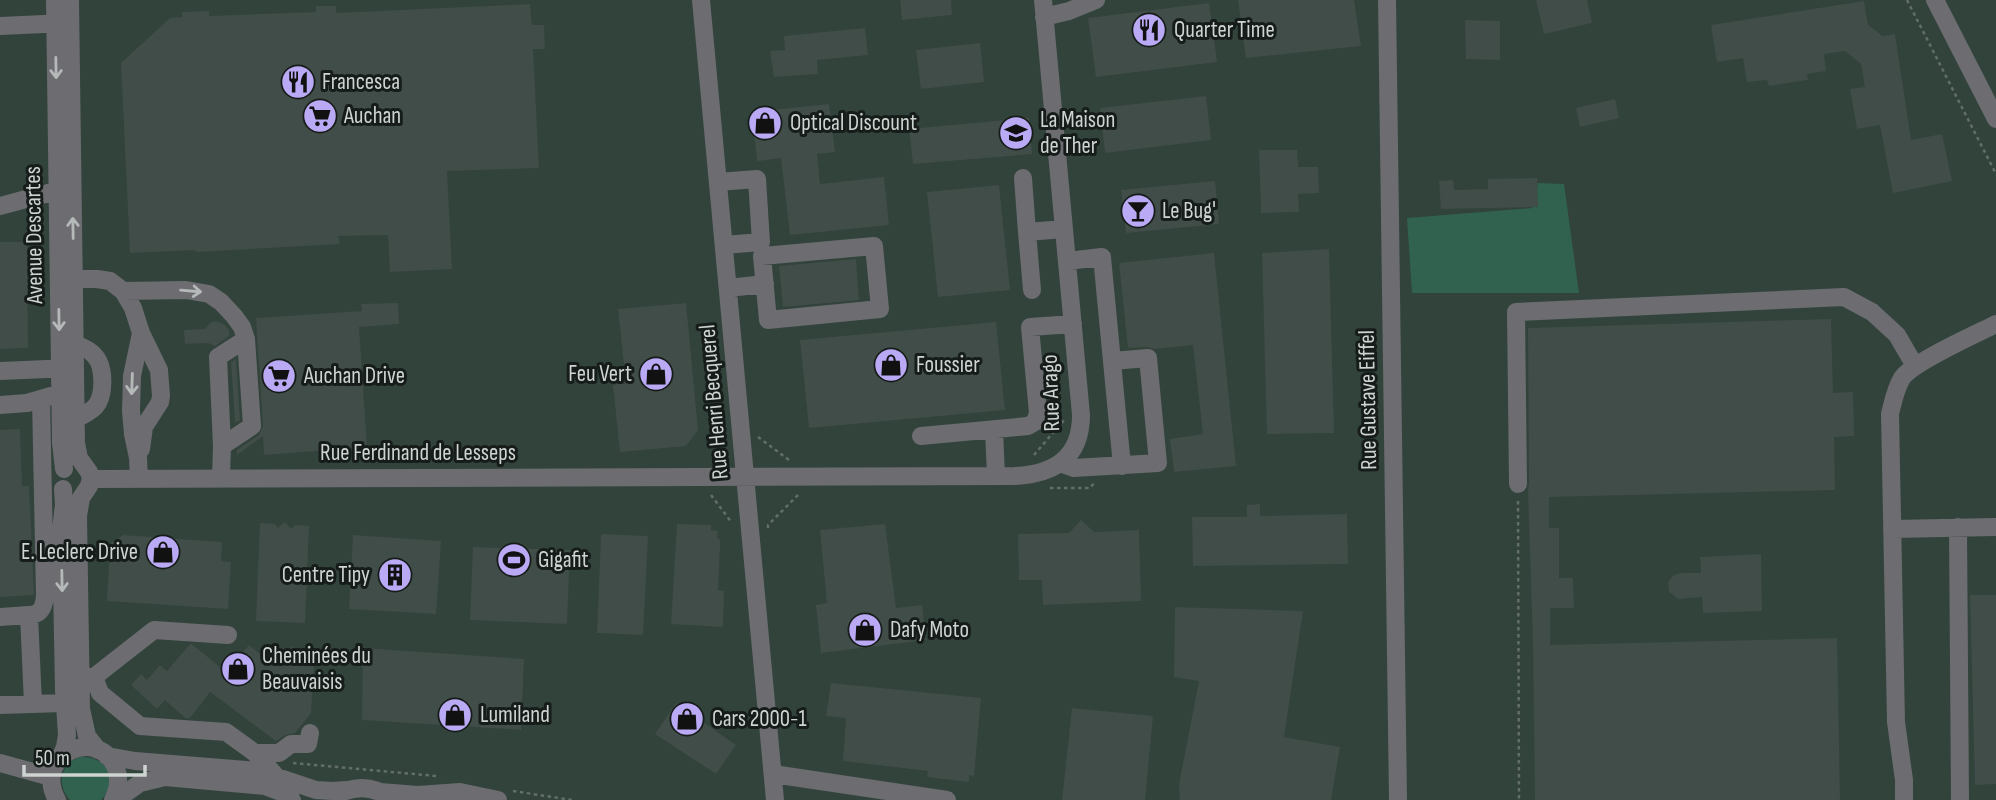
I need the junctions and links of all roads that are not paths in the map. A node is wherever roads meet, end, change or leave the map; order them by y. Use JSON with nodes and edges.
{"nodes":[{"id":1,"x":55,"y":0,"type":"edge"},
{"id":2,"x":70,"y":0,"type":"edge"},
{"id":3,"x":701,"y":0,"type":"edge"},
{"id":4,"x":1097,"y":0,"type":"edge"},
{"id":5,"x":1387,"y":0,"type":"edge"},
{"id":6,"x":1935,"y":0,"type":"edge"},
{"id":7,"x":1044,"y":9,"type":"edge"},
{"id":8,"x":63,"y":23,"type":"junction"},
{"id":9,"x":0,"y":26,"type":"edge"},
{"id":10,"x":1996,"y":120,"type":"edge"},
{"id":11,"x":1023,"y":178,"type":"dead end"},
{"id":12,"x":718,"y":182,"type":"junction"},
{"id":13,"x":65,"y":191,"type":"junction"},
{"id":14,"x":0,"y":206,"type":"edge"},
{"id":15,"x":1064,"y":229,"type":"junction"},
{"id":16,"x":1027,"y":232,"type":"junction"},
{"id":17,"x":724,"y":245,"type":"junction"},
{"id":18,"x":1067,"y":261,"type":"junction"},
{"id":19,"x":66,"y":279,"type":"junction"},
{"id":20,"x":765,"y":284,"type":"junction"},
{"id":21,"x":728,"y":288,"type":"junction"},
{"id":22,"x":1032,"y":290,"type":"dead end"},
{"id":23,"x":123,"y":291,"type":"junction"},
{"id":24,"x":1073,"y":324,"type":"junction"},
{"id":25,"x":1996,"y":324,"type":"edge"},
{"id":26,"x":141,"y":333,"type":"junction"},
{"id":27,"x":75,"y":344,"type":"junction"},
{"id":28,"x":1112,"y":361,"type":"junction"},
{"id":29,"x":1915,"y":366,"type":"junction"},
{"id":30,"x":68,"y":368,"type":"junction"},
{"id":31,"x":0,"y":371,"type":"edge"},
{"id":32,"x":248,"y":374,"type":"junction"},
{"id":33,"x":68,"y":395,"type":"junction"},
{"id":34,"x":41,"y":399,"type":"junction"},
{"id":35,"x":0,"y":405,"type":"edge"},
{"id":36,"x":220,"y":408,"type":"junction"},
{"id":37,"x":76,"y":419,"type":"junction"},
{"id":38,"x":994,"y":430,"type":"junction"},
{"id":39,"x":921,"y":436,"type":"dead end"},
{"id":40,"x":138,"y":457,"type":"junction"},
{"id":41,"x":1060,"y":463,"type":"junction"},
{"id":42,"x":1122,"y":466,"type":"junction"},
{"id":43,"x":996,"y":476,"type":"junction"},
{"id":44,"x":746,"y":477,"type":"junction"},
{"id":45,"x":221,"y":478,"type":"junction"},
{"id":46,"x":86,"y":479,"type":"junction"},
{"id":47,"x":139,"y":479,"type":"junction"},
{"id":48,"x":57,"y":482,"type":"junction"},
{"id":49,"x":1518,"y":484,"type":"road end"},
{"id":50,"x":1958,"y":527,"type":"junction"},
{"id":51,"x":1996,"y":527,"type":"edge"},
{"id":52,"x":1892,"y":529,"type":"junction"},
{"id":53,"x":29,"y":615,"type":"junction"},
{"id":54,"x":0,"y":617,"type":"edge"},
{"id":55,"x":228,"y":635,"type":"dead end"},
{"id":56,"x":79,"y":678,"type":"junction"},
{"id":57,"x":64,"y":703,"type":"junction"},
{"id":58,"x":33,"y":704,"type":"junction"},
{"id":59,"x":0,"y":705,"type":"edge"},
{"id":60,"x":310,"y":733,"type":"dead end"},
{"id":61,"x":103,"y":753,"type":"junction"},
{"id":62,"x":255,"y":753,"type":"junction"},
{"id":63,"x":60,"y":758,"type":"junction"},
{"id":64,"x":0,"y":763,"type":"edge"},
{"id":65,"x":773,"y":774,"type":"junction"},
{"id":66,"x":276,"y":776,"type":"junction"},
{"id":67,"x":51,"y":778,"type":"junction"},
{"id":68,"x":346,"y":790,"type":"junction"},
{"id":69,"x":386,"y":796,"type":"edge"},
{"id":70,"x":57,"y":800,"type":"edge"},
{"id":71,"x":114,"y":800,"type":"edge"},
{"id":72,"x":292,"y":800,"type":"edge"},
{"id":73,"x":330,"y":800,"type":"edge"},
{"id":74,"x":476,"y":800,"type":"edge"},
{"id":75,"x":495,"y":800,"type":"edge"},
{"id":76,"x":775,"y":800,"type":"edge"},
{"id":77,"x":947,"y":800,"type":"edge"},
{"id":78,"x":1398,"y":800,"type":"edge"},
{"id":79,"x":1904,"y":800,"type":"edge"},
{"id":80,"x":1960,"y":800,"type":"edge"}],
"edges":[{"from":1,"to":8,"type":"street","name":"Avenue Descartes"},
{"from":2,"to":8,"type":"street","name":"Avenue Descartes"},
{"from":3,"to":12,"type":"street","name":"Rue Henri Becquerel"},
{"from":4,"to":7,"type":"street"},
{"from":5,"to":78,"type":"street","name":"Rue Gustave Eiffel"},
{"from":6,"to":10,"type":"street"},
{"from":7,"to":15,"type":"street","name":"Rue Arago"},
{"from":8,"to":9,"type":"street"},
{"from":8,"to":13,"type":"street","name":"Avenue Descartes"},
{"from":11,"to":16,"type":"street"},
{"from":12,"to":17,"type":"street","name":"Rue Henri Becquerel"},
{"from":12,"to":17,"type":"street"},
{"from":13,"to":14,"type":"street"},
{"from":13,"to":19,"type":"street","name":"Avenue Descartes"},
{"from":15,"to":16,"type":"street"},
{"from":15,"to":18,"type":"street","name":"Rue Arago"},
{"from":16,"to":22,"type":"street"},
{"from":17,"to":21,"type":"street","name":"Rue Henri Becquerel"},
{"from":18,"to":24,"type":"street","name":"Rue Arago"},
{"from":18,"to":28,"type":"street"},
{"from":19,"to":23,"type":"street"},
{"from":19,"to":27,"type":"street","name":"Avenue Descartes"},
{"from":19,"to":30,"type":"street","name":"Avenue Descartes","one_way":true},
{"from":20,"to":20,"type":"street"},
{"from":20,"to":21,"type":"street"},
{"from":21,"to":44,"type":"street","name":"Rue Henri Becquerel"},
{"from":23,"to":26,"type":"street"},
{"from":23,"to":32,"type":"street","one_way":true},
{"from":24,"to":38,"type":"street"},
{"from":24,"to":41,"type":"street","name":"Rue Arago"},
{"from":25,"to":29,"type":"street"},
{"from":26,"to":40,"type":"street","one_way":true},
{"from":26,"to":40,"type":"street"},
{"from":27,"to":30,"type":"street","name":"Avenue Descartes"},
{"from":27,"to":37,"type":"street"},
{"from":28,"to":42,"type":"street"},
{"from":28,"to":42,"type":"street"},
{"from":29,"to":49,"type":"street"},
{"from":29,"to":52,"type":"street"},
{"from":30,"to":31,"type":"street"},
{"from":30,"to":33,"type":"street","name":"Avenue Descartes"},
{"from":32,"to":36,"type":"street"},
{"from":32,"to":36,"type":"street"},
{"from":32,"to":36,"type":"street"},
{"from":32,"to":36,"type":"street"},
{"from":33,"to":34,"type":"street"},
{"from":33,"to":37,"type":"street","name":"Avenue Descartes"},
{"from":33,"to":48,"type":"street","name":"Avenue Descartes"},
{"from":34,"to":35,"type":"street"},
{"from":34,"to":48,"type":"street"},
{"from":36,"to":45,"type":"street"},
{"from":37,"to":46,"type":"street","name":"Avenue Descartes"},
{"from":38,"to":39,"type":"street"},
{"from":38,"to":43,"type":"street"},
{"from":40,"to":47,"type":"street"},
{"from":41,"to":42,"type":"street"},
{"from":41,"to":43,"type":"street","name":"Rue Arago"},
{"from":43,"to":44,"type":"street","name":"Rue Arago"},
{"from":44,"to":45,"type":"street","name":"Rue Ferdinand de Lesseps"},
{"from":44,"to":65,"type":"street","name":"Rue Henri Becquerel"},
{"from":45,"to":47,"type":"street","name":"Rue Ferdinand de Lesseps"},
{"from":46,"to":47,"type":"street","name":"Rue Ferdinand de Lesseps"},
{"from":46,"to":48,"type":"street"},
{"from":46,"to":48,"type":"street"},
{"from":46,"to":56,"type":"street","name":"Avenue Descartes"},
{"from":48,"to":53,"type":"street"},
{"from":48,"to":56,"type":"street","name":"Avenue Descartes","one_way":true},
{"from":50,"to":51,"type":"street"},
{"from":50,"to":52,"type":"street"},
{"from":50,"to":80,"type":"street"},
{"from":52,"to":79,"type":"street"},
{"from":53,"to":54,"type":"street"},
{"from":53,"to":58,"type":"street"},
{"from":55,"to":56,"type":"street"},
{"from":56,"to":57,"type":"street","name":"Avenue Descartes"},
{"from":56,"to":61,"type":"street","name":"Avenue Descartes"},
{"from":56,"to":62,"type":"street"},
{"from":57,"to":58,"type":"street"},
{"from":57,"to":63,"type":"street","name":"Avenue Descartes"},
{"from":58,"to":59,"type":"street"},
{"from":60,"to":62,"type":"street"},
{"from":61,"to":63,"type":"street"},
{"from":61,"to":66,"type":"street"},
{"from":61,"to":71,"type":"street","name":"Avenue Descartes"},
{"from":62,"to":66,"type":"street"},
{"from":63,"to":67,"type":"street","name":"Avenue Descartes"},
{"from":64,"to":67,"type":"street"},
{"from":65,"to":76,"type":"street","name":"Rue Henri Becquerel"},
{"from":65,"to":77,"type":"street"},
{"from":66,"to":68,"type":"street"},
{"from":67,"to":70,"type":"street"},
{"from":68,"to":69,"type":"street"},
{"from":68,"to":73,"type":"street"},
{"from":69,"to":75,"type":"street"},
{"from":71,"to":72,"type":"street"},
{"from":74,"to":75,"type":"street"}]}
